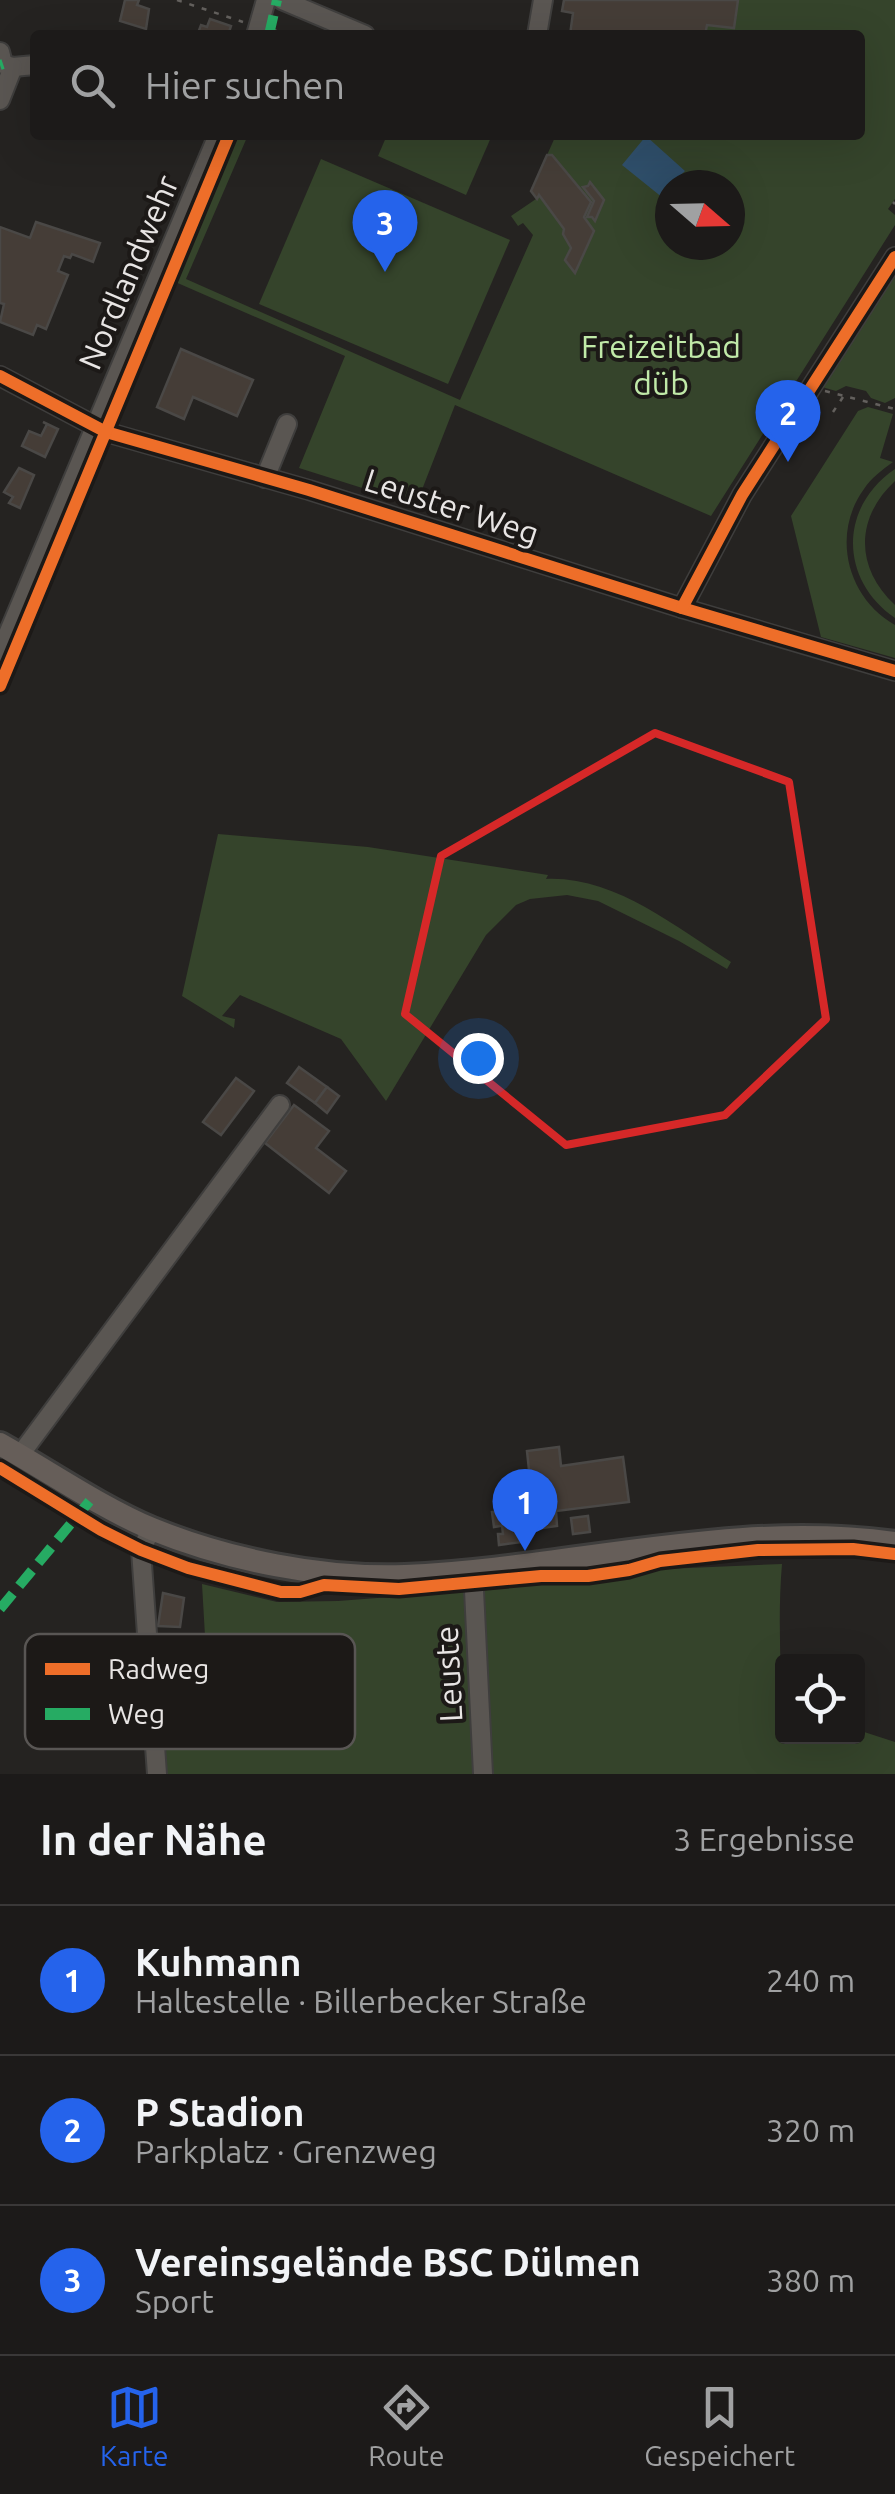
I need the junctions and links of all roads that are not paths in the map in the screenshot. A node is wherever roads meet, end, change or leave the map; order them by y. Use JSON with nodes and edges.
{"nodes":[{"id":1,"x":266,"y":0,"type":"edge"},
{"id":2,"x":282,"y":0,"type":"edge"},
{"id":3,"x":543,"y":0,"type":"edge"},
{"id":4,"x":257,"y":30,"type":"edge"},
{"id":5,"x":353,"y":30,"type":"edge"},
{"id":6,"x":538,"y":30,"type":"edge"},
{"id":7,"x":0,"y":52,"type":"edge"},
{"id":8,"x":30,"y":66,"type":"edge"},
{"id":9,"x":13,"y":68,"type":"junction"},
{"id":10,"x":0,"y":100,"type":"edge"},
{"id":11,"x":216,"y":140,"type":"edge"},
{"id":12,"x":895,"y":257,"type":"edge"},
{"id":13,"x":0,"y":376,"type":"edge"},
{"id":14,"x":287,"y":424,"type":"dead end"},
{"id":15,"x":95,"y":427,"type":"junction"},
{"id":16,"x":266,"y":478,"type":"junction"},
{"id":17,"x":682,"y":608,"type":"junction"},
{"id":18,"x":0,"y":653,"type":"edge"},
{"id":19,"x":895,"y":671,"type":"edge"},
{"id":20,"x":280,"y":1105,"type":"dead end"},
{"id":21,"x":10,"y":1450,"type":"edge"},
{"id":22,"x":152,"y":1528,"type":"junction"},
{"id":23,"x":895,"y":1543,"type":"edge"},
{"id":24,"x":473,"y":1570,"type":"junction"},
{"id":25,"x":147,"y":1634,"type":"edge"},
{"id":26,"x":154,"y":1749,"type":"edge"},
{"id":27,"x":156,"y":1774,"type":"edge"},
{"id":28,"x":484,"y":1774,"type":"edge"}],
"edges":[{"from":1,"to":4,"type":"street"},
{"from":2,"to":5,"type":"street"},
{"from":3,"to":6,"type":"street"},
{"from":7,"to":9,"type":"street"},
{"from":8,"to":9,"type":"street"},
{"from":9,"to":10,"type":"street"},
{"from":11,"to":15,"type":"street","name":"Nordlandwehr"},
{"from":12,"to":17,"type":"street"},
{"from":13,"to":15,"type":"street","name":"Leuster Weg"},
{"from":14,"to":16,"type":"street"},
{"from":15,"to":16,"type":"street","name":"Leuster Weg"},
{"from":15,"to":18,"type":"street","name":"Nordlandwehr"},
{"from":16,"to":17,"type":"street","name":"Leuster Weg"},
{"from":17,"to":19,"type":"street","name":"Leuster Weg"},
{"from":20,"to":21,"type":"street"},
{"from":21,"to":22,"type":"main road"},
{"from":22,"to":24,"type":"main road"},
{"from":22,"to":25,"type":"street"},
{"from":23,"to":24,"type":"main road"},
{"from":24,"to":28,"type":"street","name":"Leuste"},
{"from":26,"to":27,"type":"street"}]}
